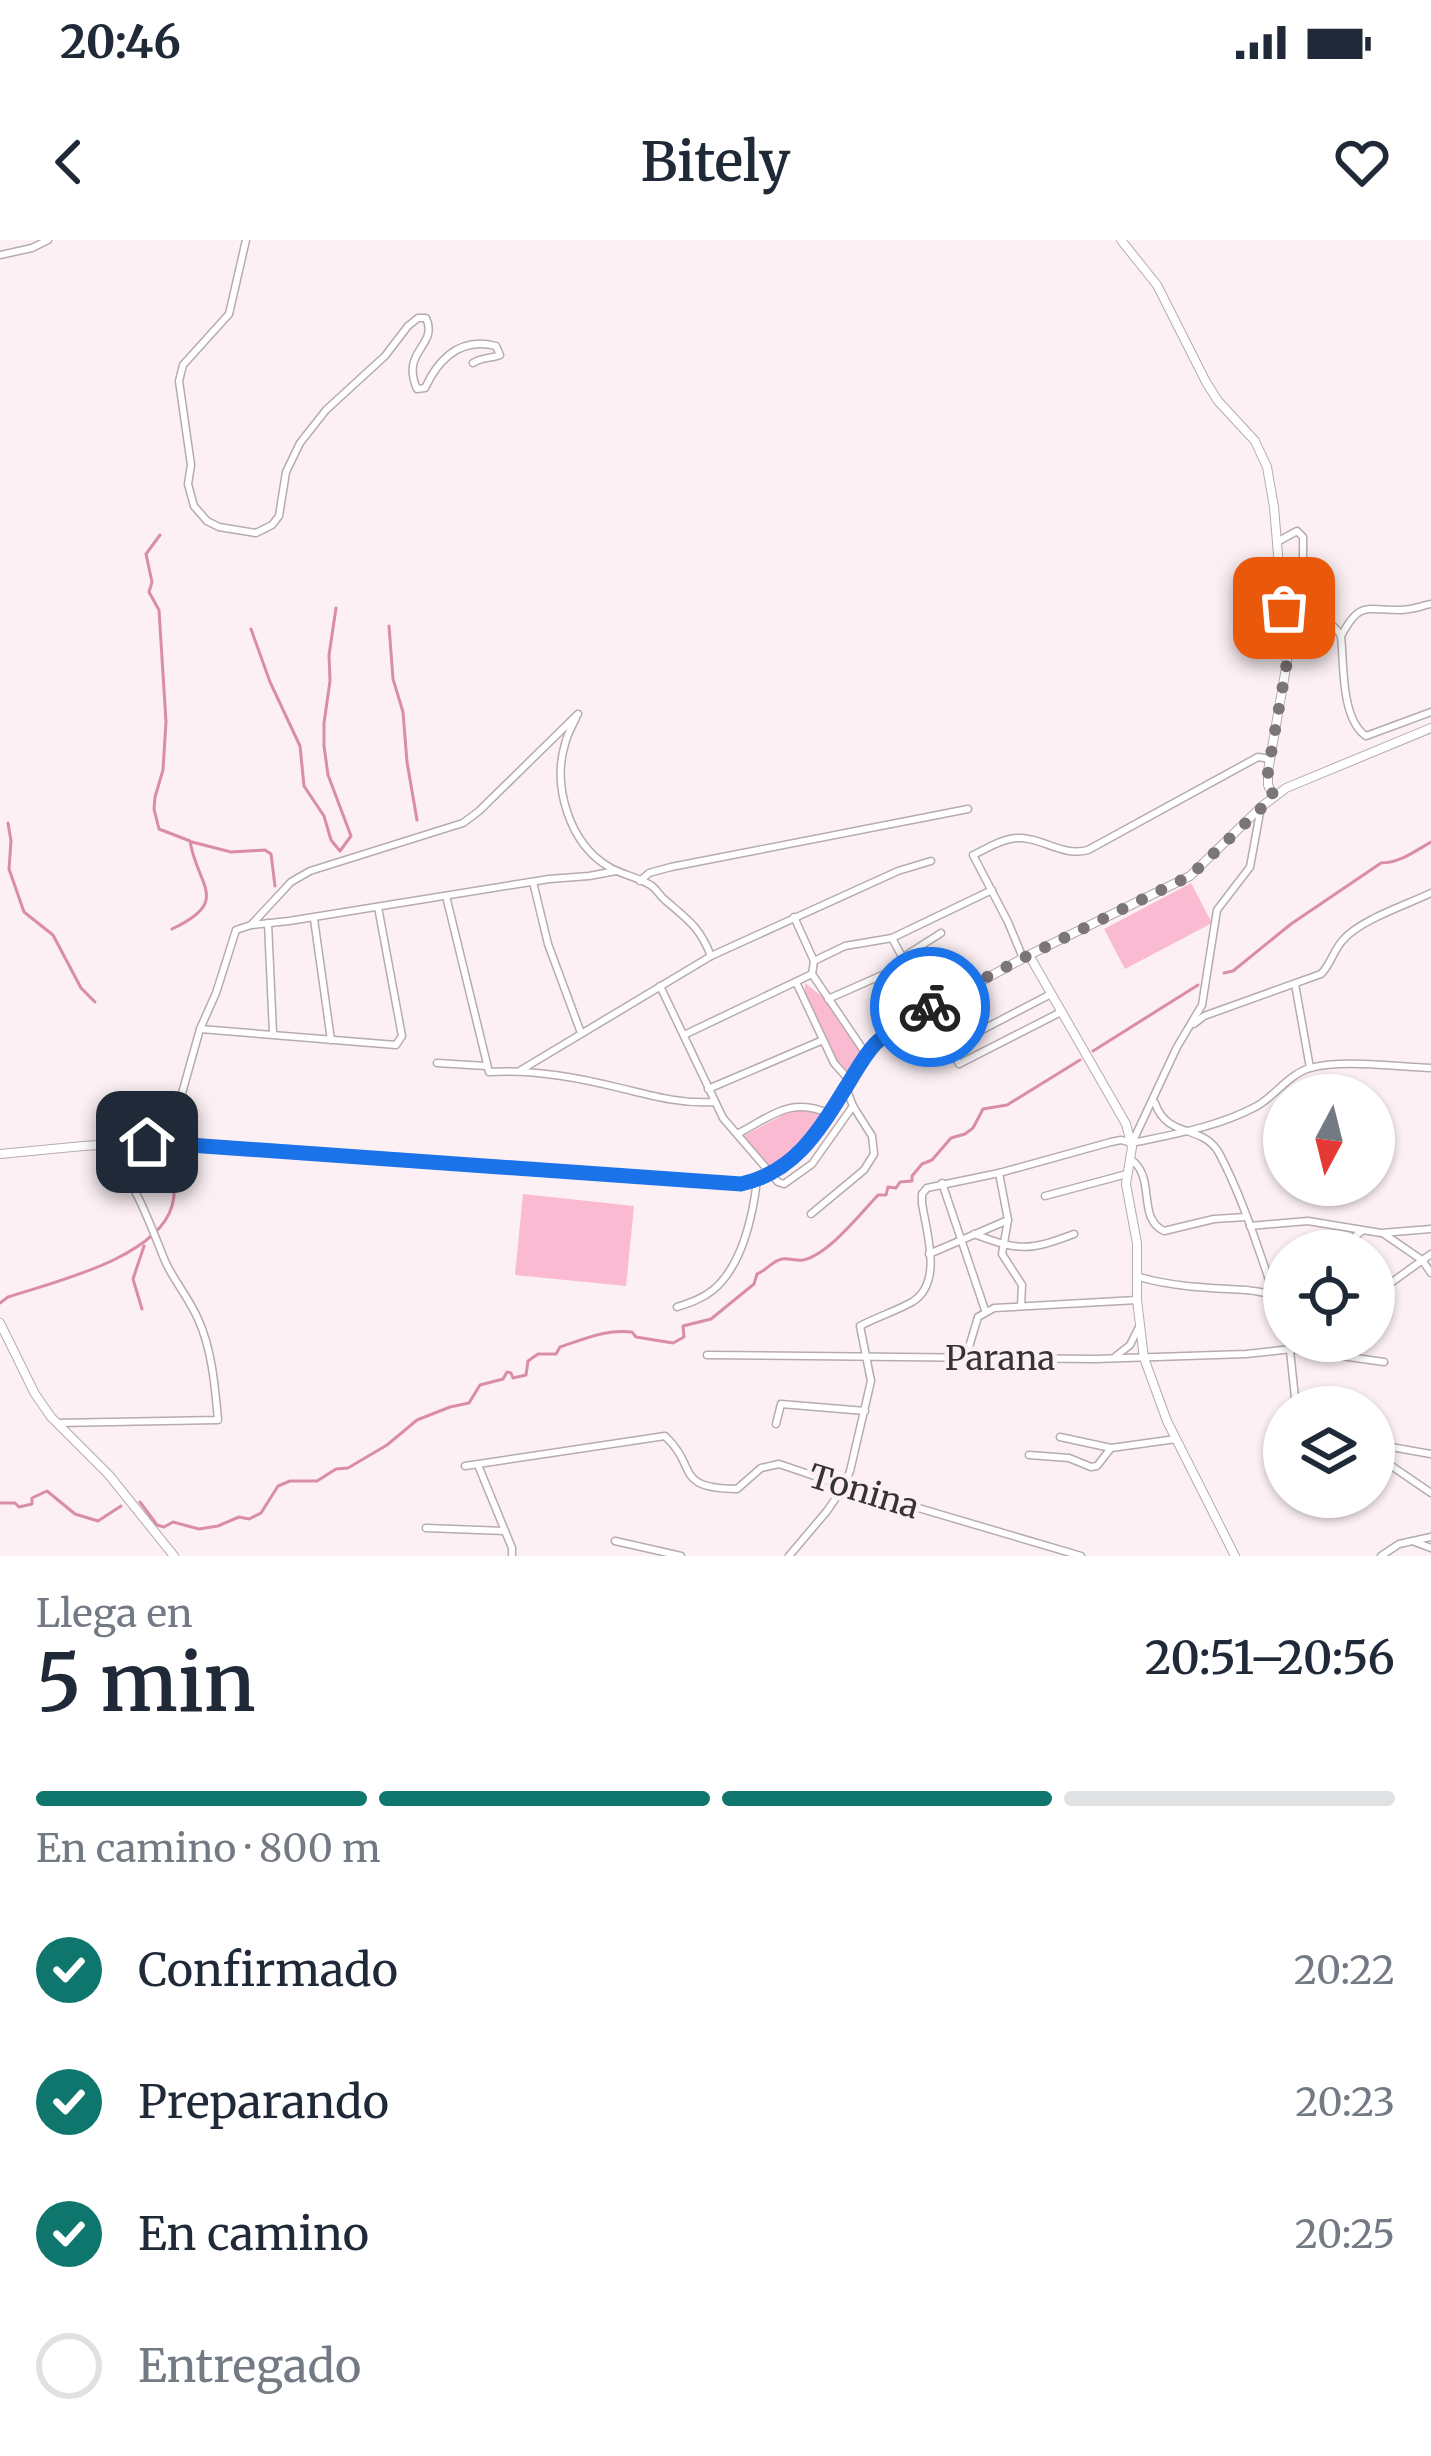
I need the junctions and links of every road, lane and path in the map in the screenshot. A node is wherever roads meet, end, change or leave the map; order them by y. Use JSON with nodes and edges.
{"nodes":[{"id":1,"x":48,"y":240,"type":"edge"},
{"id":2,"x":246,"y":240,"type":"edge"},
{"id":3,"x":1120,"y":240,"type":"edge"},
{"id":4,"x":0,"y":255,"type":"edge"},
{"id":5,"x":473,"y":363,"type":"dead end"},
{"id":6,"x":1277,"y":542,"type":"junction"},
{"id":7,"x":1431,"y":604,"type":"edge"},
{"id":8,"x":1341,"y":636,"type":"junction"},
{"id":9,"x":1431,"y":712,"type":"edge"},
{"id":10,"x":1431,"y":728,"type":"edge"},
{"id":11,"x":1270,"y":759,"type":"junction"},
{"id":12,"x":1274,"y":796,"type":"junction"},
{"id":13,"x":1261,"y":807,"type":"junction"},
{"id":14,"x":968,"y":809,"type":"dead end"},
{"id":15,"x":932,"y":861,"type":"dead end"},
{"id":16,"x":616,"y":871,"type":"junction"},
{"id":17,"x":533,"y":881,"type":"junction"},
{"id":18,"x":640,"y":881,"type":"junction"},
{"id":19,"x":992,"y":890,"type":"junction"},
{"id":20,"x":1431,"y":892,"type":"edge"},
{"id":21,"x":446,"y":896,"type":"junction"},
{"id":22,"x":378,"y":907,"type":"junction"},
{"id":23,"x":314,"y":917,"type":"junction"},
{"id":24,"x":794,"y":917,"type":"junction"},
{"id":25,"x":268,"y":923,"type":"junction"},
{"id":26,"x":251,"y":925,"type":"junction"},
{"id":27,"x":941,"y":933,"type":"dead end"},
{"id":28,"x":892,"y":938,"type":"junction"},
{"id":29,"x":711,"y":956,"type":"junction"},
{"id":30,"x":1026,"y":957,"type":"junction"},
{"id":31,"x":814,"y":961,"type":"junction"},
{"id":32,"x":904,"y":961,"type":"junction"},
{"id":33,"x":812,"y":974,"type":"junction"},
{"id":34,"x":796,"y":982,"type":"junction"},
{"id":35,"x":1294,"y":984,"type":"junction"},
{"id":36,"x":660,"y":986,"type":"junction"},
{"id":37,"x":1051,"y":994,"type":"junction"},
{"id":38,"x":828,"y":999,"type":"junction"},
{"id":39,"x":928,"y":1008,"type":"junction"},
{"id":40,"x":1061,"y":1012,"type":"junction"},
{"id":41,"x":1189,"y":1028,"type":"junction"},
{"id":42,"x":200,"y":1029,"type":"junction"},
{"id":43,"x":581,"y":1033,"type":"junction"},
{"id":44,"x":273,"y":1035,"type":"junction"},
{"id":45,"x":684,"y":1035,"type":"junction"},
{"id":46,"x":331,"y":1040,"type":"junction"},
{"id":47,"x":824,"y":1040,"type":"junction"},
{"id":48,"x":949,"y":1047,"type":"junction"},
{"id":49,"x":866,"y":1054,"type":"junction"},
{"id":50,"x":437,"y":1063,"type":"dead end"},
{"id":51,"x":486,"y":1066,"type":"junction"},
{"id":52,"x":1310,"y":1068,"type":"junction"},
{"id":53,"x":1431,"y":1068,"type":"edge"},
{"id":54,"x":521,"y":1070,"type":"junction"},
{"id":55,"x":848,"y":1084,"type":"junction"},
{"id":56,"x":708,"y":1089,"type":"junction"},
{"id":57,"x":1155,"y":1098,"type":"junction"},
{"id":58,"x":714,"y":1102,"type":"junction"},
{"id":59,"x":853,"y":1106,"type":"junction"},
{"id":60,"x":830,"y":1114,"type":"junction"},
{"id":61,"x":1186,"y":1132,"type":"junction"},
{"id":62,"x":737,"y":1134,"type":"junction"},
{"id":63,"x":147,"y":1142,"type":"junction"},
{"id":64,"x":1132,"y":1143,"type":"junction"},
{"id":65,"x":103,"y":1144,"type":"junction"},
{"id":66,"x":0,"y":1154,"type":"edge"},
{"id":67,"x":1130,"y":1160,"type":"junction"},
{"id":68,"x":1000,"y":1173,"type":"junction"},
{"id":69,"x":1127,"y":1174,"type":"junction"},
{"id":70,"x":771,"y":1175,"type":"junction"},
{"id":71,"x":757,"y":1180,"type":"junction"},
{"id":72,"x":942,"y":1183,"type":"junction"},
{"id":73,"x":1045,"y":1196,"type":"dead end"},
{"id":74,"x":811,"y":1214,"type":"dead end"},
{"id":75,"x":1246,"y":1217,"type":"junction"},
{"id":76,"x":1008,"y":1220,"type":"junction"},
{"id":77,"x":1250,"y":1226,"type":"junction"},
{"id":78,"x":1431,"y":1229,"type":"edge"},
{"id":79,"x":1357,"y":1230,"type":"edge"},
{"id":80,"x":1395,"y":1232,"type":"edge"},
{"id":81,"x":974,"y":1234,"type":"junction"},
{"id":82,"x":1074,"y":1234,"type":"dead end"},
{"id":83,"x":962,"y":1240,"type":"junction"},
{"id":84,"x":1395,"y":1242,"type":"edge"},
{"id":85,"x":1002,"y":1246,"type":"junction"},
{"id":86,"x":928,"y":1254,"type":"junction"},
{"id":87,"x":1431,"y":1254,"type":"edge"},
{"id":88,"x":1422,"y":1260,"type":"junction"},
{"id":89,"x":1263,"y":1263,"type":"edge"},
{"id":90,"x":1431,"y":1273,"type":"edge"},
{"id":91,"x":1138,"y":1277,"type":"junction"},
{"id":92,"x":1395,"y":1280,"type":"edge"},
{"id":93,"x":1263,"y":1293,"type":"edge"},
{"id":94,"x":1137,"y":1300,"type":"junction"},
{"id":95,"x":1021,"y":1306,"type":"junction"},
{"id":96,"x":676,"y":1307,"type":"dead end"},
{"id":97,"x":986,"y":1311,"type":"junction"},
{"id":98,"x":0,"y":1323,"type":"edge"},
{"id":99,"x":1139,"y":1327,"type":"junction"},
{"id":100,"x":1263,"y":1351,"type":"edge"},
{"id":101,"x":707,"y":1355,"type":"dead end"},
{"id":102,"x":867,"y":1356,"type":"junction"},
{"id":103,"x":966,"y":1357,"type":"junction"},
{"id":104,"x":1110,"y":1358,"type":"junction"},
{"id":105,"x":1144,"y":1358,"type":"junction"},
{"id":106,"x":865,"y":1411,"type":"junction"},
{"id":107,"x":57,"y":1424,"type":"junction"},
{"id":108,"x":776,"y":1424,"type":"dead end"},
{"id":109,"x":1060,"y":1437,"type":"dead end"},
{"id":110,"x":1176,"y":1439,"type":"junction"},
{"id":111,"x":1111,"y":1448,"type":"junction"},
{"id":112,"x":1395,"y":1448,"type":"edge"},
{"id":113,"x":1431,"y":1454,"type":"edge"},
{"id":114,"x":1029,"y":1455,"type":"dead end"},
{"id":115,"x":478,"y":1465,"type":"junction"},
{"id":116,"x":464,"y":1466,"type":"dead end"},
{"id":117,"x":1395,"y":1468,"type":"edge"},
{"id":118,"x":844,"y":1486,"type":"junction"},
{"id":119,"x":1431,"y":1493,"type":"edge"},
{"id":120,"x":426,"y":1528,"type":"dead end"},
{"id":121,"x":505,"y":1532,"type":"junction"},
{"id":122,"x":1431,"y":1537,"type":"edge"},
{"id":123,"x":615,"y":1541,"type":"dead end"},
{"id":124,"x":1412,"y":1541,"type":"junction"},
{"id":125,"x":1431,"y":1548,"type":"edge"},
{"id":126,"x":1232,"y":1554,"type":"edge"},
{"id":127,"x":174,"y":1556,"type":"edge"},
{"id":128,"x":512,"y":1556,"type":"edge"},
{"id":129,"x":681,"y":1556,"type":"edge"},
{"id":130,"x":789,"y":1556,"type":"edge"},
{"id":131,"x":1081,"y":1556,"type":"edge"},
{"id":132,"x":1381,"y":1556,"type":"edge"}],
"edges":[{"from":1,"to":4,"type":"street"},
{"from":2,"to":5,"type":"street"},
{"from":3,"to":6,"type":"main road"},
{"from":6,"to":8,"type":"street"},
{"from":6,"to":11,"type":"main road"},
{"from":7,"to":8,"type":"street"},
{"from":8,"to":9,"type":"street"},
{"from":10,"to":12,"type":"main road"},
{"from":11,"to":12,"type":"main road"},
{"from":11,"to":19,"type":"street"},
{"from":12,"to":13,"type":"main road"},
{"from":13,"to":30,"type":"main road"},
{"from":13,"to":41,"type":"street"},
{"from":14,"to":18,"type":"street"},
{"from":15,"to":24,"type":"street"},
{"from":16,"to":17,"type":"street"},
{"from":16,"to":18,"type":"street"},
{"from":16,"to":26,"type":"street"},
{"from":17,"to":21,"type":"street"},
{"from":17,"to":43,"type":"street"},
{"from":18,"to":29,"type":"street"},
{"from":19,"to":28,"type":"street"},
{"from":19,"to":30,"type":"street"},
{"from":20,"to":35,"type":"street"},
{"from":21,"to":22,"type":"street"},
{"from":21,"to":51,"type":"street"},
{"from":22,"to":23,"type":"street"},
{"from":22,"to":46,"type":"street"},
{"from":23,"to":25,"type":"street"},
{"from":23,"to":46,"type":"street"},
{"from":24,"to":29,"type":"street"},
{"from":24,"to":31,"type":"street"},
{"from":25,"to":26,"type":"street"},
{"from":25,"to":44,"type":"street"},
{"from":26,"to":42,"type":"street"},
{"from":27,"to":32,"type":"street"},
{"from":28,"to":31,"type":"street"},
{"from":28,"to":32,"type":"street"},
{"from":29,"to":36,"type":"street"},
{"from":30,"to":37,"type":"main road"},
{"from":30,"to":39,"type":"main road"},
{"from":31,"to":33,"type":"street"},
{"from":32,"to":38,"type":"street"},
{"from":32,"to":39,"type":"street"},
{"from":33,"to":34,"type":"street"},
{"from":33,"to":38,"type":"street"},
{"from":34,"to":45,"type":"street"},
{"from":34,"to":47,"type":"street"},
{"from":35,"to":41,"type":"street"},
{"from":35,"to":52,"type":"street"},
{"from":36,"to":43,"type":"street"},
{"from":36,"to":45,"type":"street"},
{"from":37,"to":40,"type":"main road"},
{"from":37,"to":48,"type":"street"},
{"from":38,"to":49,"type":"street"},
{"from":39,"to":48,"type":"street"},
{"from":39,"to":49,"type":"main road"},
{"from":40,"to":48,"type":"street"},
{"from":40,"to":64,"type":"main road"},
{"from":41,"to":57,"type":"street"},
{"from":42,"to":44,"type":"street"},
{"from":42,"to":63,"type":"street"},
{"from":43,"to":54,"type":"street"},
{"from":44,"to":46,"type":"street"},
{"from":45,"to":56,"type":"street"},
{"from":47,"to":55,"type":"street"},
{"from":47,"to":56,"type":"street"},
{"from":49,"to":55,"type":"main road"},
{"from":50,"to":51,"type":"street"},
{"from":51,"to":54,"type":"street"},
{"from":52,"to":53,"type":"street"},
{"from":52,"to":61,"type":"street"},
{"from":54,"to":58,"type":"street"},
{"from":55,"to":59,"type":"street"},
{"from":55,"to":60,"type":"main road"},
{"from":56,"to":58,"type":"street"},
{"from":57,"to":61,"type":"street"},
{"from":57,"to":64,"type":"street"},
{"from":58,"to":62,"type":"street"},
{"from":59,"to":70,"type":"street"},
{"from":59,"to":74,"type":"street"},
{"from":60,"to":62,"type":"street"},
{"from":60,"to":70,"type":"main road"},
{"from":61,"to":64,"type":"street"},
{"from":61,"to":75,"type":"street"},
{"from":62,"to":70,"type":"street"},
{"from":63,"to":65,"type":"main road"},
{"from":63,"to":71,"type":"main road"},
{"from":64,"to":67,"type":"main road"},
{"from":64,"to":68,"type":"street"},
{"from":65,"to":66,"type":"main road"},
{"from":65,"to":107,"type":"street"},
{"from":67,"to":69,"type":"main road"},
{"from":67,"to":75,"type":"street"},
{"from":68,"to":72,"type":"street"},
{"from":68,"to":76,"type":"street"},
{"from":69,"to":73,"type":"street"},
{"from":69,"to":91,"type":"main road"},
{"from":70,"to":71,"type":"main road"},
{"from":71,"to":96,"type":"street"},
{"from":72,"to":83,"type":"street"},
{"from":72,"to":86,"type":"street"},
{"from":75,"to":77,"type":"street"},
{"from":76,"to":81,"type":"street"},
{"from":76,"to":85,"type":"street"},
{"from":77,"to":79,"type":"street"},
{"from":77,"to":89,"type":"street"},
{"from":78,"to":80,"type":"street"},
{"from":81,"to":83,"type":"street"},
{"from":81,"to":85,"type":"street"},
{"from":82,"to":85,"type":"street"},
{"from":83,"to":86,"type":"street"},
{"from":83,"to":97,"type":"street"},
{"from":84,"to":88,"type":"street"},
{"from":85,"to":95,"type":"street"},
{"from":86,"to":102,"type":"street"},
{"from":87,"to":88,"type":"street"},
{"from":88,"to":90,"type":"street"},
{"from":88,"to":92,"type":"street"},
{"from":91,"to":93,"type":"street"},
{"from":91,"to":94,"type":"main road"},
{"from":94,"to":95,"type":"street"},
{"from":94,"to":99,"type":"main road"},
{"from":95,"to":97,"type":"street"},
{"from":97,"to":103,"type":"street"},
{"from":98,"to":107,"type":"main road"},
{"from":99,"to":104,"type":"street"},
{"from":99,"to":105,"type":"main road"},
{"from":100,"to":105,"type":"street","name":"Parana"},
{"from":101,"to":102,"type":"street","name":"Parana"},
{"from":102,"to":103,"type":"street","name":"Parana"},
{"from":102,"to":106,"type":"street"},
{"from":103,"to":104,"type":"street","name":"Parana"},
{"from":104,"to":105,"type":"street","name":"Parana"},
{"from":105,"to":110,"type":"main road"},
{"from":106,"to":108,"type":"street"},
{"from":106,"to":118,"type":"street"},
{"from":107,"to":127,"type":"main road"},
{"from":109,"to":111,"type":"street"},
{"from":110,"to":111,"type":"street"},
{"from":110,"to":126,"type":"main road"},
{"from":111,"to":114,"type":"street"},
{"from":112,"to":113,"type":"street"},
{"from":115,"to":116,"type":"street","name":"Tonina"},
{"from":115,"to":118,"type":"street","name":"Tonina"},
{"from":115,"to":121,"type":"street"},
{"from":117,"to":119,"type":"street"},
{"from":118,"to":130,"type":"street"},
{"from":118,"to":131,"type":"street","name":"Tonina"},
{"from":120,"to":121,"type":"street"},
{"from":121,"to":128,"type":"street"},
{"from":122,"to":124,"type":"street"},
{"from":123,"to":129,"type":"street"},
{"from":124,"to":125,"type":"street"},
{"from":124,"to":132,"type":"street"}]}
